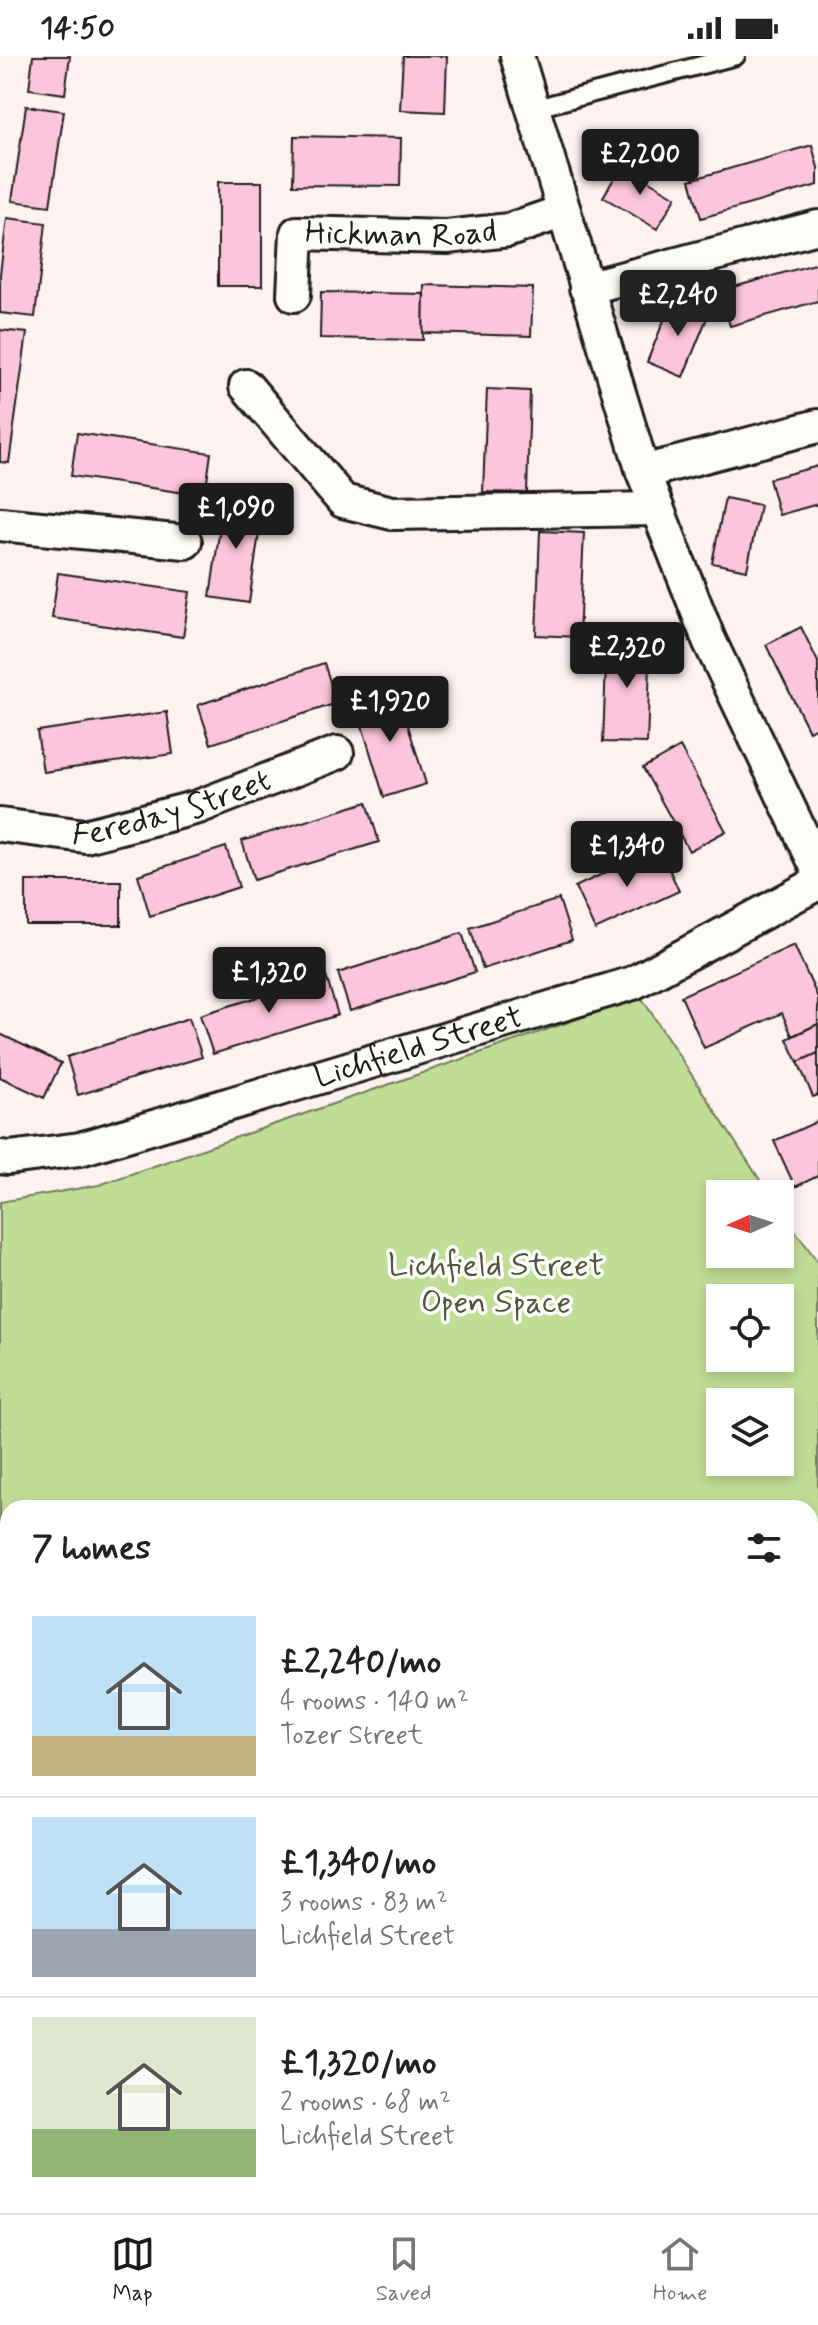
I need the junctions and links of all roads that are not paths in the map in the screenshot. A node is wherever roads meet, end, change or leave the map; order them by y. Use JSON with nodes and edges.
{"nodes":[{"id":1,"x":517,"y":56,"type":"edge"},
{"id":2,"x":736,"y":56,"type":"edge"},
{"id":3,"x":532,"y":109,"type":"junction"},
{"id":4,"x":564,"y":211,"type":"junction"},
{"id":5,"x":818,"y":227,"type":"edge"},
{"id":6,"x":586,"y":288,"type":"junction"},
{"id":7,"x":294,"y":295,"type":"dead end"},
{"id":8,"x":246,"y":386,"type":"dead end"},
{"id":9,"x":818,"y":426,"type":"edge"},
{"id":10,"x":643,"y":472,"type":"junction"},
{"id":11,"x":657,"y":509,"type":"junction"},
{"id":12,"x":0,"y":524,"type":"edge"},
{"id":13,"x":185,"y":542,"type":"dead end"},
{"id":14,"x":337,"y":753,"type":"dead end"},
{"id":15,"x":0,"y":825,"type":"edge"},
{"id":16,"x":818,"y":869,"type":"edge"},
{"id":17,"x":818,"y":883,"type":"edge"},
{"id":18,"x":0,"y":1157,"type":"edge"}],
"edges":[{"from":1,"to":3,"type":"street"},
{"from":2,"to":3,"type":"lane"},
{"from":3,"to":4,"type":"street"},
{"from":4,"to":6,"type":"street"},
{"from":4,"to":7,"type":"street","name":"Hickman Road"},
{"from":5,"to":6,"type":"street"},
{"from":6,"to":10,"type":"street"},
{"from":8,"to":11,"type":"street"},
{"from":9,"to":10,"type":"street"},
{"from":10,"to":11,"type":"street"},
{"from":11,"to":16,"type":"street"},
{"from":12,"to":13,"type":"street"},
{"from":14,"to":15,"type":"street","name":"Fereday Street"},
{"from":17,"to":18,"type":"street","name":"Lichfield Street"}]}
